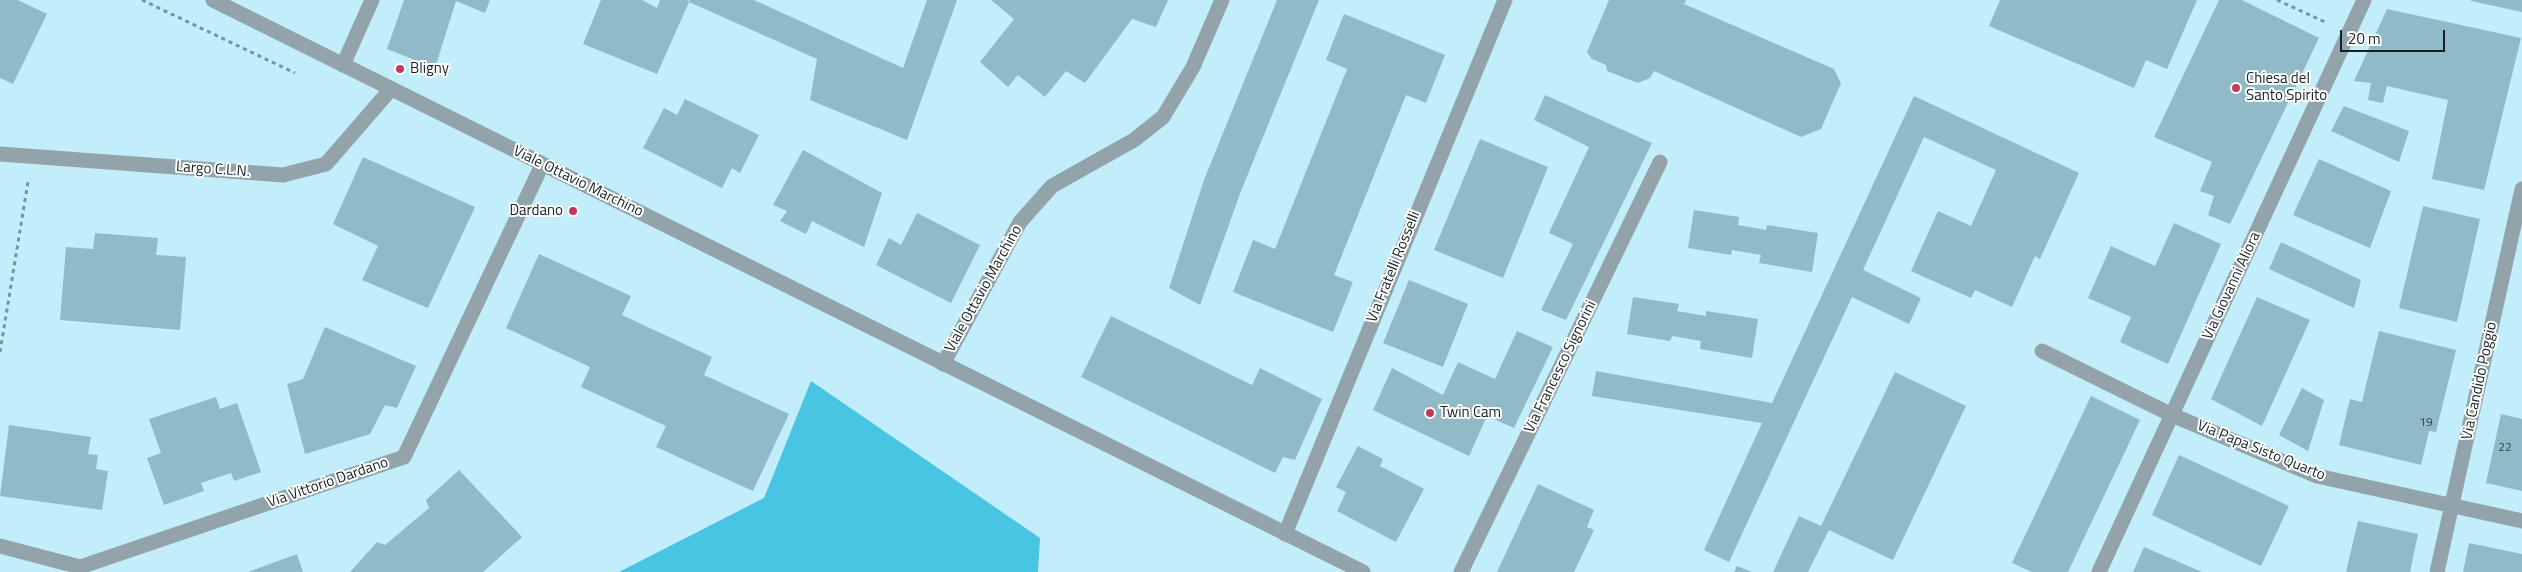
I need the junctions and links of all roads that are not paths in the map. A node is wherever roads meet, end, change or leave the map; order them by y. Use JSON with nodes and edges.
{"nodes":[{"id":1,"x":213,"y":0,"type":"edge"},
{"id":2,"x":372,"y":0,"type":"edge"},
{"id":3,"x":1222,"y":0,"type":"edge"},
{"id":4,"x":1504,"y":0,"type":"edge"},
{"id":5,"x":2364,"y":0,"type":"edge"},
{"id":6,"x":343,"y":65,"type":"junction"},
{"id":7,"x":391,"y":89,"type":"junction"},
{"id":8,"x":0,"y":154,"type":"edge"},
{"id":9,"x":1660,"y":162,"type":"dead end"},
{"id":10,"x":542,"y":164,"type":"junction"},
{"id":11,"x":2522,"y":189,"type":"edge"},
{"id":12,"x":2042,"y":350,"type":"dead end"},
{"id":13,"x":943,"y":364,"type":"junction"},
{"id":14,"x":2172,"y":415,"type":"junction"},
{"id":15,"x":2453,"y":504,"type":"junction"},
{"id":16,"x":2522,"y":521,"type":"edge"},
{"id":17,"x":1285,"y":534,"type":"junction"},
{"id":18,"x":0,"y":546,"type":"edge"},
{"id":19,"x":80,"y":569,"type":"edge"},
{"id":20,"x":1362,"y":572,"type":"edge"},
{"id":21,"x":1461,"y":572,"type":"edge"},
{"id":22,"x":2099,"y":572,"type":"edge"},
{"id":23,"x":2437,"y":572,"type":"edge"}],
"edges":[{"from":1,"to":6,"type":"street","name":"Viale Ottavio Marchino"},
{"from":2,"to":6,"type":"street"},
{"from":3,"to":13,"type":"street","name":"Viale Ottavio Marchino"},
{"from":4,"to":17,"type":"street","name":"Via Fratelli Rosselli"},
{"from":5,"to":14,"type":"street","name":"Via Giovanni Aliora"},
{"from":6,"to":7,"type":"street","name":"Viale Ottavio Marchino"},
{"from":7,"to":8,"type":"street","name":"Largo C.L.N."},
{"from":7,"to":10,"type":"street","name":"Viale Ottavio Marchino"},
{"from":9,"to":21,"type":"street","name":"Via Francesco Signorini"},
{"from":10,"to":13,"type":"street","name":"Viale Ottavio Marchino"},
{"from":10,"to":19,"type":"street","name":"Via Vittorio Dardano"},
{"from":11,"to":15,"type":"street","name":"Via Candido Poggio"},
{"from":12,"to":14,"type":"street","name":"Via Papa Sisto Quarto"},
{"from":13,"to":17,"type":"street","name":"Viale Ottavio Marchino"},
{"from":14,"to":15,"type":"street","name":"Via Papa Sisto Quarto"},
{"from":14,"to":22,"type":"street","name":"Via Giovanni Aliora"},
{"from":15,"to":16,"type":"street","name":"Via Papa Sisto Quarto"},
{"from":15,"to":23,"type":"street","name":"Via Candido Poggio"},
{"from":17,"to":20,"type":"street","name":"Viale Ottavio Marchino"},
{"from":18,"to":19,"type":"street","name":"Via Vittorio Dardano"}]}
